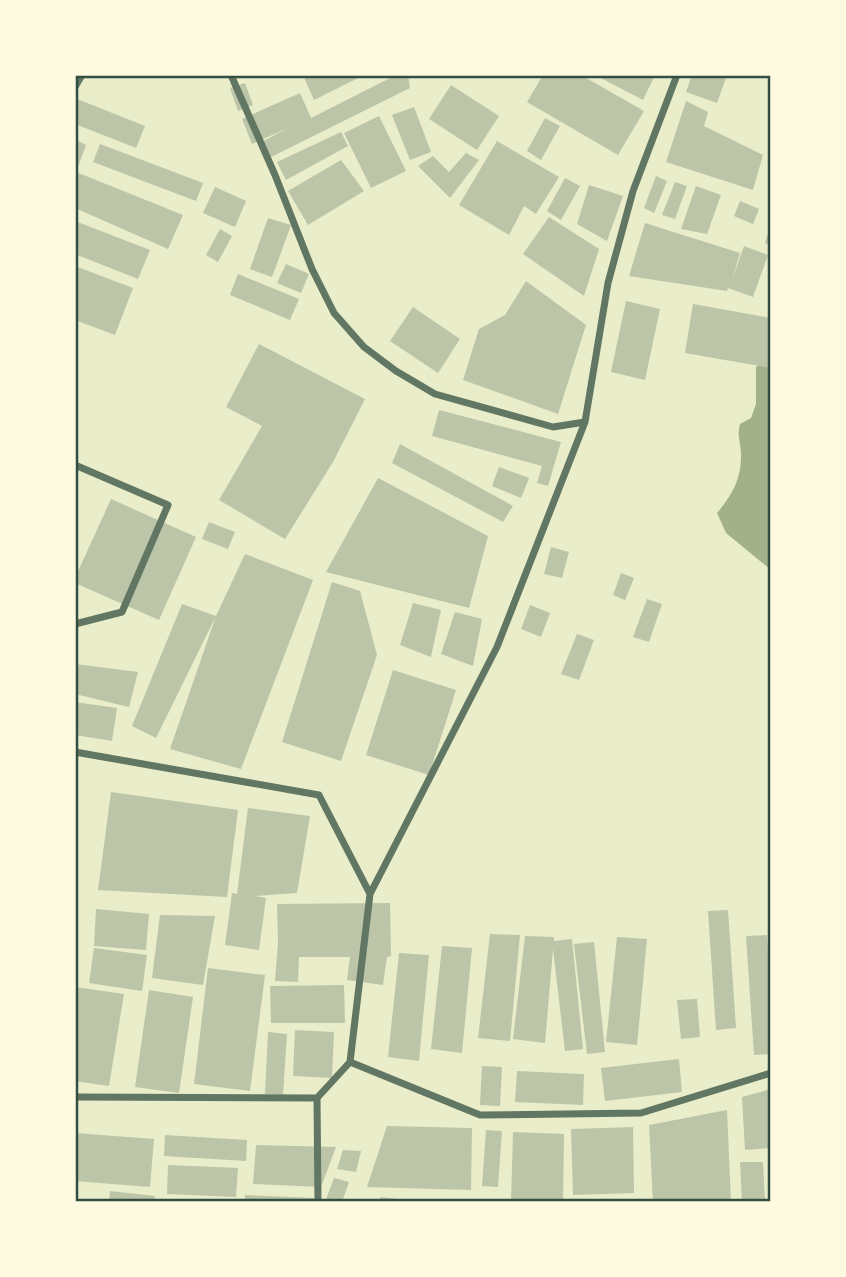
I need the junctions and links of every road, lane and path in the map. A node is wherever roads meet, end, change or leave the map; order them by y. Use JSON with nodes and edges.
{"nodes":[{"id":1,"x":82,"y":75,"type":"edge"},
{"id":2,"x":231,"y":75,"type":"edge"},
{"id":3,"x":677,"y":75,"type":"edge"},
{"id":4,"x":75,"y":87,"type":"edge"},
{"id":5,"x":585,"y":422,"type":"junction"},
{"id":6,"x":75,"y":465,"type":"edge"},
{"id":7,"x":75,"y":624,"type":"edge"},
{"id":8,"x":75,"y":752,"type":"edge"},
{"id":9,"x":370,"y":894,"type":"junction"},
{"id":10,"x":350,"y":1062,"type":"junction"},
{"id":11,"x":771,"y":1073,"type":"edge"},
{"id":12,"x":75,"y":1097,"type":"edge"},
{"id":13,"x":317,"y":1098,"type":"junction"},
{"id":14,"x":318,"y":1202,"type":"edge"}],
"edges":[{"from":1,"to":4,"type":"street"},
{"from":2,"to":5,"type":"street"},
{"from":3,"to":5,"type":"street"},
{"from":5,"to":9,"type":"street"},
{"from":6,"to":7,"type":"street"},
{"from":8,"to":9,"type":"street"},
{"from":9,"to":10,"type":"street"},
{"from":10,"to":11,"type":"street"},
{"from":10,"to":13,"type":"street"},
{"from":12,"to":13,"type":"street"},
{"from":13,"to":14,"type":"street"}]}
